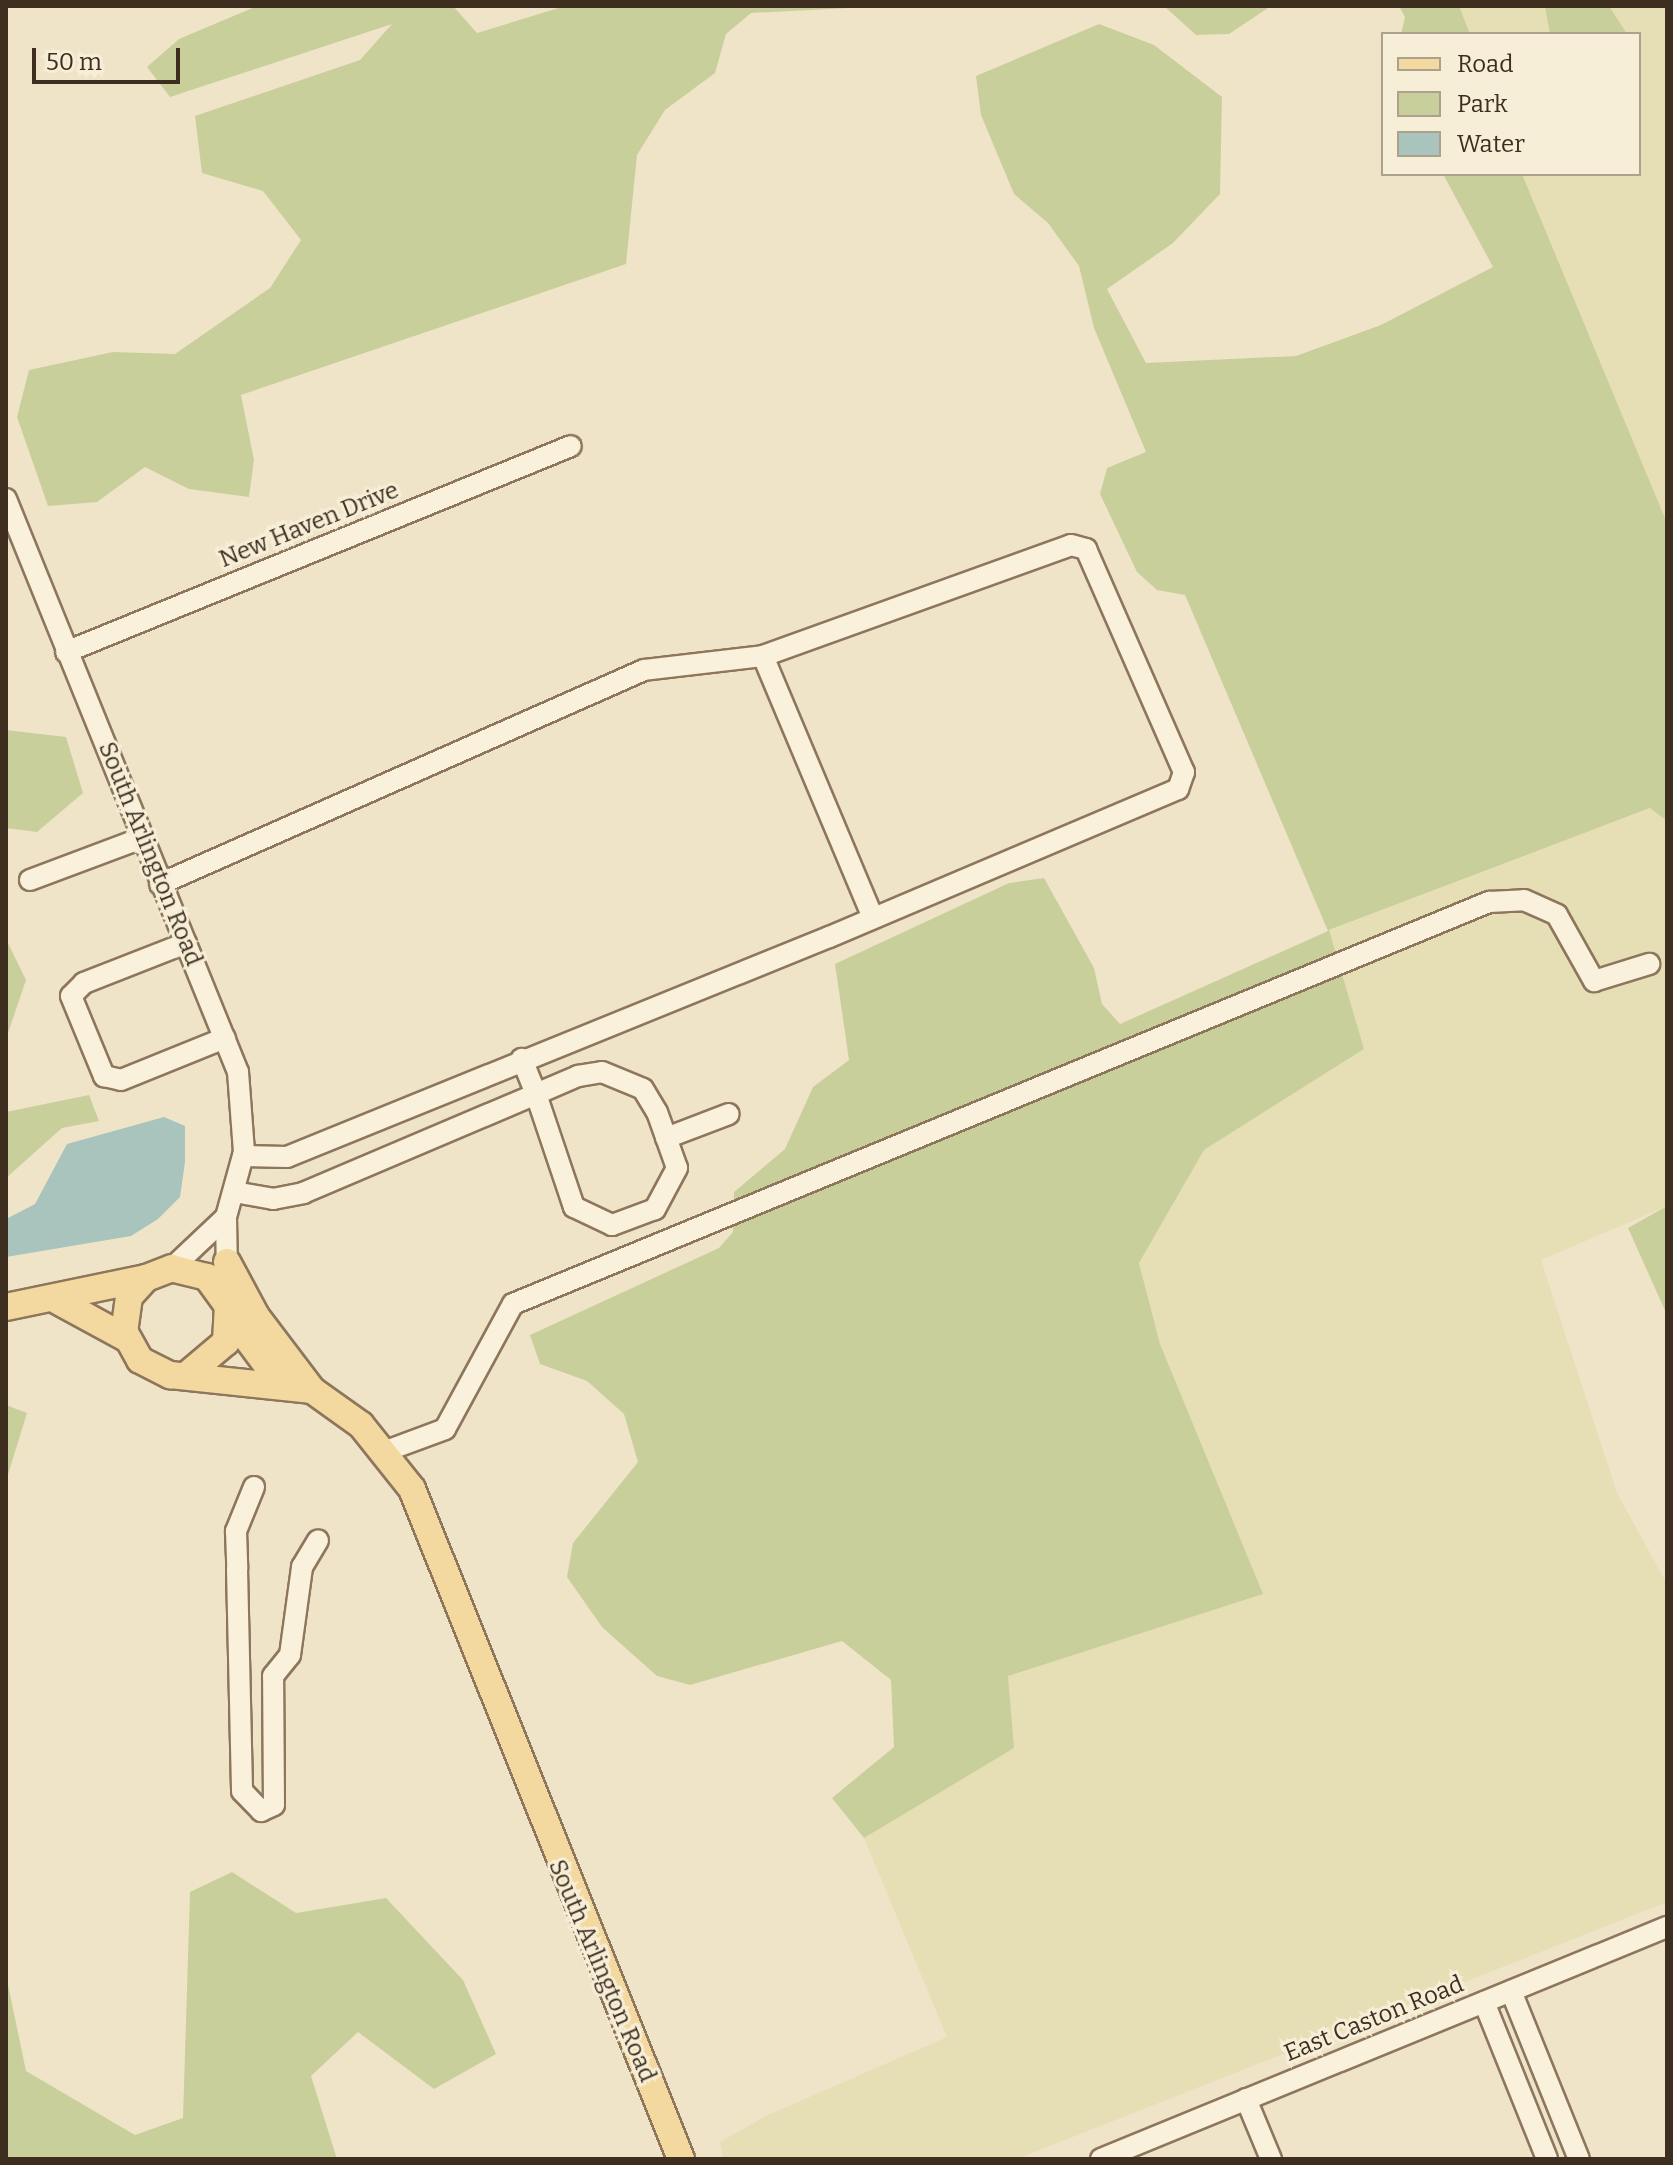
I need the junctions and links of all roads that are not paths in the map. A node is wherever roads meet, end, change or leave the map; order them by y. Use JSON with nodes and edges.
{"nodes":[{"id":1,"x":571,"y":446,"type":"dead end"},
{"id":2,"x":6,"y":499,"type":"edge"},
{"id":3,"x":66,"y":652,"type":"junction"},
{"id":4,"x":763,"y":656,"type":"junction"},
{"id":5,"x":142,"y":838,"type":"junction"},
{"id":6,"x":30,"y":880,"type":"dead end"},
{"id":7,"x":160,"y":884,"type":"junction"},
{"id":8,"x":873,"y":918,"type":"junction"},
{"id":9,"x":186,"y":943,"type":"junction"},
{"id":10,"x":1649,"y":964,"type":"dead end"},
{"id":11,"x":225,"y":1038,"type":"junction"},
{"id":12,"x":522,"y":1059,"type":"junction"},
{"id":13,"x":536,"y":1094,"type":"junction"},
{"id":14,"x":729,"y":1114,"type":"dead end"},
{"id":15,"x":666,"y":1138,"type":"junction"},
{"id":16,"x":243,"y":1156,"type":"junction"},
{"id":17,"x":234,"y":1192,"type":"junction"},
{"id":18,"x":226,"y":1217,"type":"junction"},
{"id":19,"x":227,"y":1262,"type":"junction"},
{"id":20,"x":172,"y":1268,"type":"junction"},
{"id":21,"x":146,"y":1278,"type":"junction"},
{"id":22,"x":58,"y":1301,"type":"junction"},
{"id":23,"x":6,"y":1307,"type":"edge"},
{"id":24,"x":228,"y":1310,"type":"junction"},
{"id":25,"x":126,"y":1338,"type":"junction"},
{"id":26,"x":188,"y":1374,"type":"junction"},
{"id":27,"x":280,"y":1383,"type":"junction"},
{"id":28,"x":312,"y":1390,"type":"junction"},
{"id":29,"x":386,"y":1451,"type":"junction"},
{"id":30,"x":254,"y":1487,"type":"dead end"},
{"id":31,"x":318,"y":1540,"type":"dead end"},
{"id":32,"x":1667,"y":1927,"type":"edge"},
{"id":33,"x":1511,"y":1991,"type":"junction"},
{"id":34,"x":1484,"y":2002,"type":"junction"},
{"id":35,"x":1246,"y":2099,"type":"junction"},
{"id":36,"x":681,"y":2159,"type":"edge"},
{"id":37,"x":1101,"y":2159,"type":"edge"},
{"id":38,"x":1271,"y":2159,"type":"edge"},
{"id":39,"x":1547,"y":2159,"type":"edge"},
{"id":40,"x":1579,"y":2159,"type":"edge"}],
"edges":[{"from":1,"to":3,"type":"street","name":"New Haven Drive"},
{"from":2,"to":3,"type":"street","name":"South Arlington Road"},
{"from":3,"to":5,"type":"street","name":"South Arlington Road"},
{"from":4,"to":7,"type":"street"},
{"from":4,"to":8,"type":"street"},
{"from":4,"to":8,"type":"street"},
{"from":5,"to":6,"type":"street"},
{"from":5,"to":7,"type":"street","name":"South Arlington Road"},
{"from":7,"to":9,"type":"street","name":"South Arlington Road"},
{"from":8,"to":12,"type":"street"},
{"from":9,"to":11,"type":"street","name":"South Arlington Road"},
{"from":9,"to":11,"type":"street"},
{"from":10,"to":29,"type":"street"},
{"from":11,"to":16,"type":"street","name":"South Arlington Road"},
{"from":12,"to":13,"type":"street"},
{"from":12,"to":16,"type":"street"},
{"from":13,"to":15,"type":"street"},
{"from":13,"to":15,"type":"street"},
{"from":13,"to":17,"type":"street"},
{"from":14,"to":15,"type":"street"},
{"from":16,"to":17,"type":"street","name":"South Arlington Road"},
{"from":17,"to":18,"type":"street","name":"South Arlington Road"},
{"from":18,"to":19,"type":"street","name":"South Arlington Road"},
{"from":18,"to":20,"type":"street","name":"South Arlington Road"},
{"from":19,"to":24,"type":"street","name":"South Arlington Road"},
{"from":19,"to":28,"type":"main road"},
{"from":20,"to":21,"type":"main road"},
{"from":20,"to":24,"type":"main road"},
{"from":21,"to":22,"type":"main road"},
{"from":21,"to":25,"type":"main road"},
{"from":22,"to":23,"type":"main road"},
{"from":22,"to":25,"type":"main road"},
{"from":24,"to":26,"type":"main road"},
{"from":24,"to":27,"type":"main road"},
{"from":25,"to":26,"type":"main road"},
{"from":26,"to":27,"type":"main road"},
{"from":27,"to":28,"type":"main road"},
{"from":28,"to":29,"type":"main road","name":"South Arlington Road"},
{"from":29,"to":36,"type":"main road","name":"South Arlington Road"},
{"from":30,"to":31,"type":"street"},
{"from":32,"to":33,"type":"street","name":"East Caston Road"},
{"from":33,"to":34,"type":"street","name":"East Caston Road"},
{"from":33,"to":40,"type":"street"},
{"from":34,"to":35,"type":"street","name":"East Caston Road"},
{"from":34,"to":39,"type":"street"},
{"from":35,"to":37,"type":"street","name":"East Caston Road"},
{"from":35,"to":38,"type":"street"}]}
